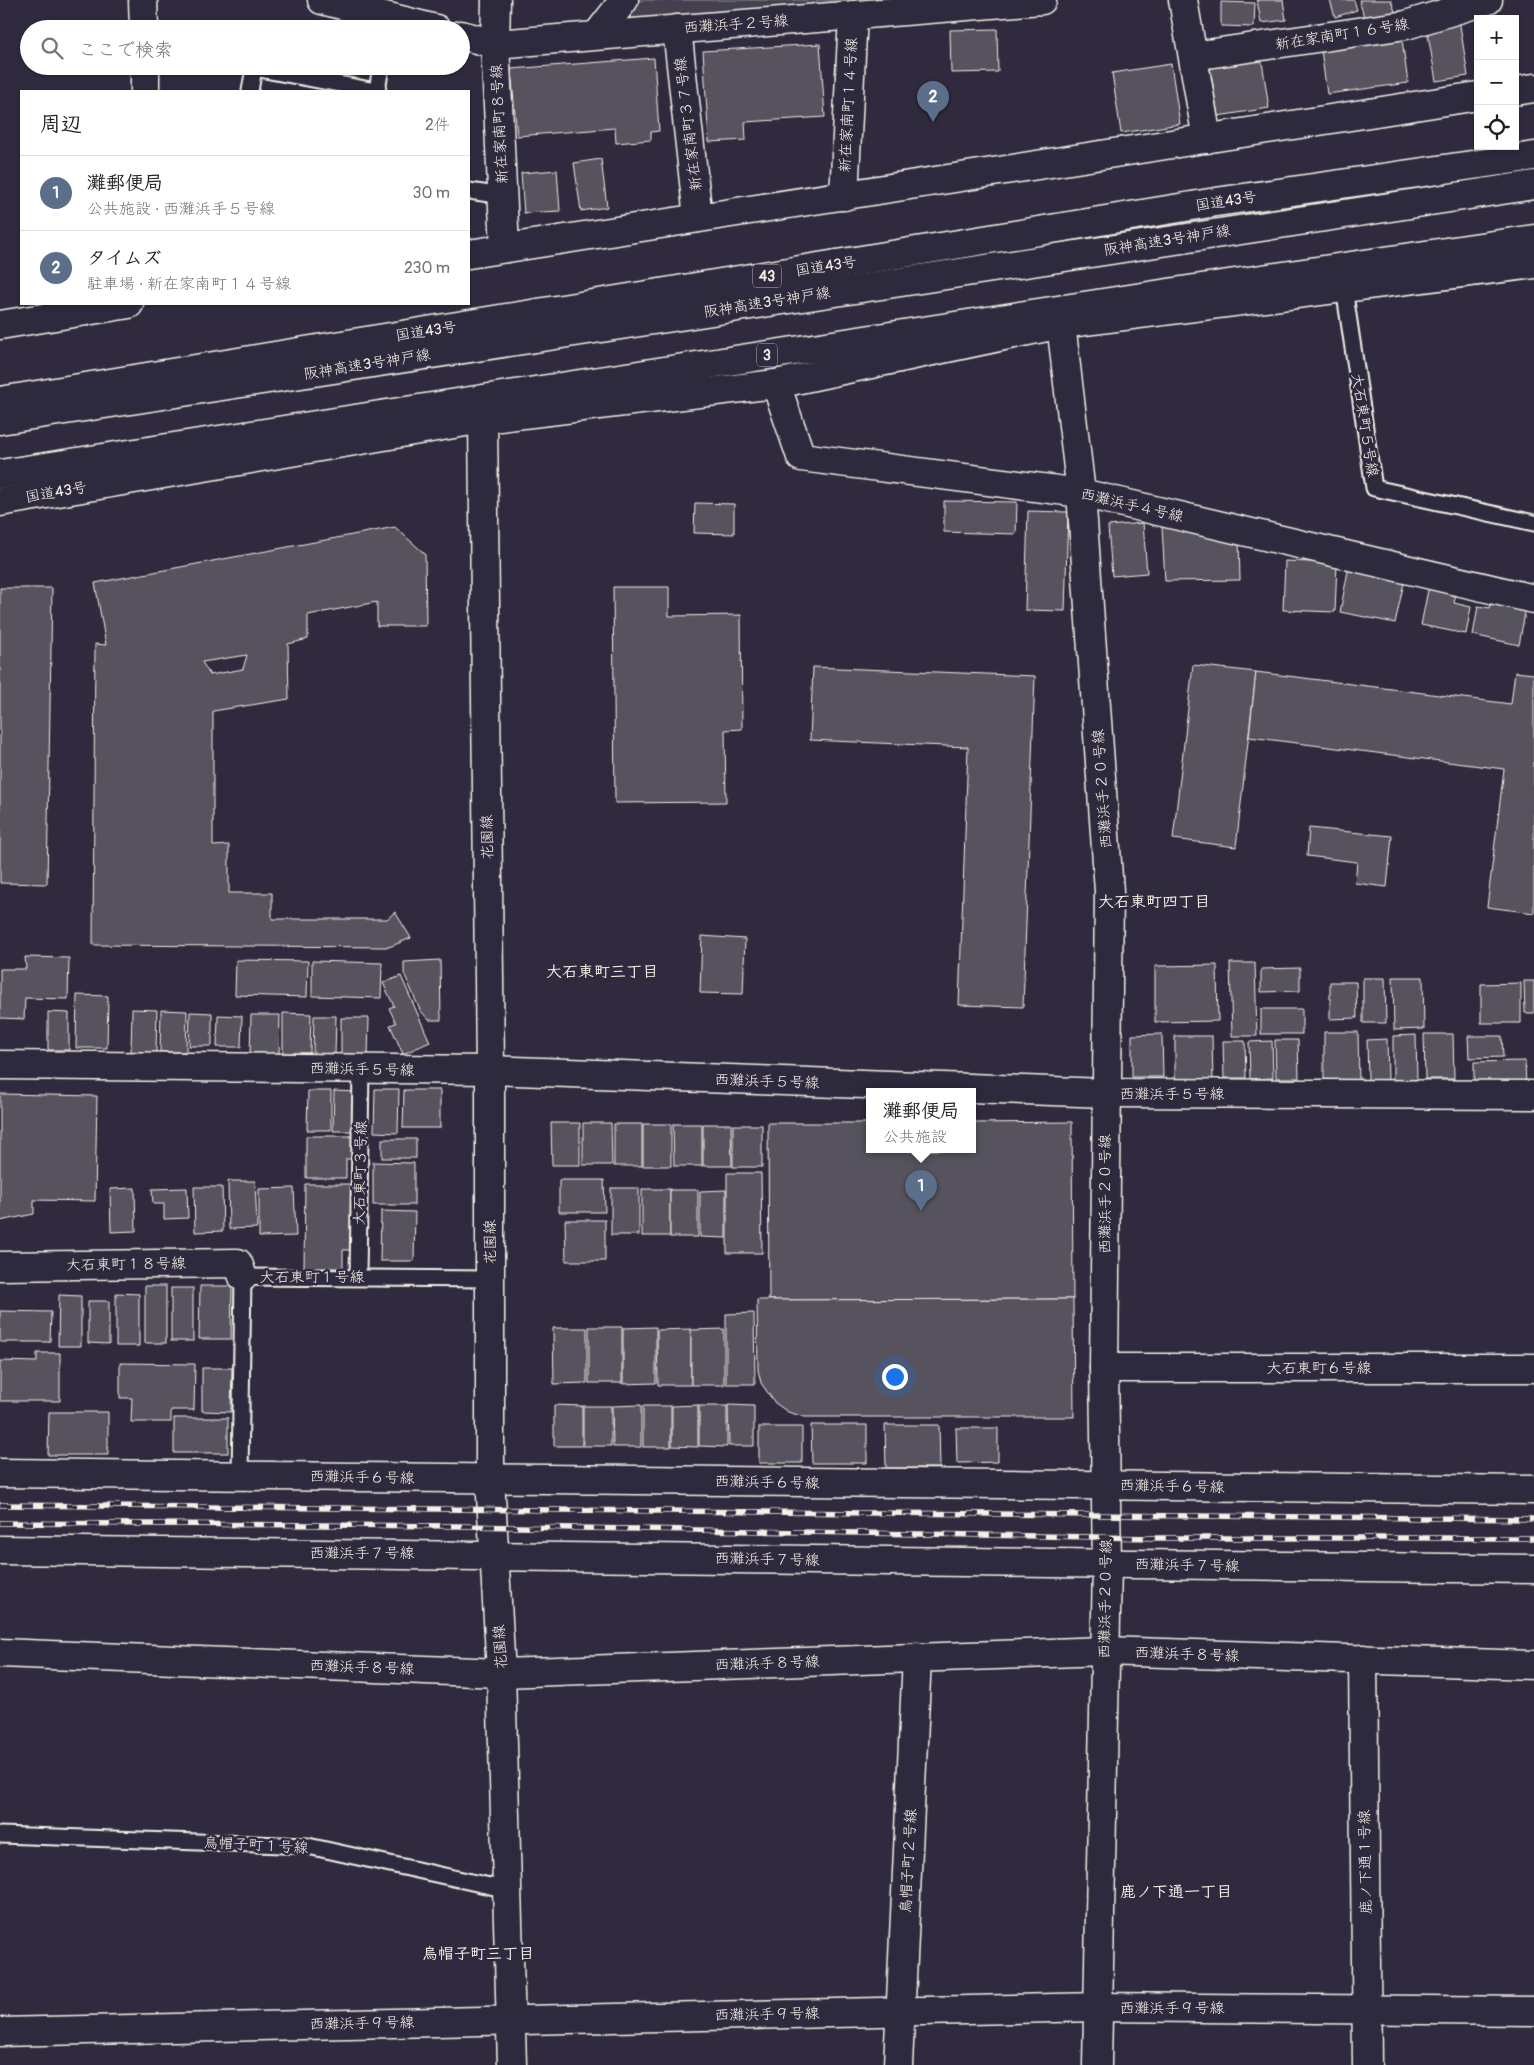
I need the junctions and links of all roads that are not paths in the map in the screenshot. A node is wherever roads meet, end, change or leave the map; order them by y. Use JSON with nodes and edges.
{"nodes":[{"id":1,"x":143,"y":0,"type":"edge"},
{"id":2,"x":322,"y":0,"type":"edge"},
{"id":3,"x":496,"y":0,"type":"edge"},
{"id":4,"x":624,"y":0,"type":"edge"},
{"id":5,"x":1042,"y":0,"type":"edge"},
{"id":6,"x":1183,"y":0,"type":"edge"},
{"id":7,"x":1488,"y":0,"type":"edge"},
{"id":8,"x":866,"y":9,"type":"edge"},
{"id":9,"x":144,"y":20,"type":"edge"},
{"id":10,"x":379,"y":20,"type":"edge"},
{"id":11,"x":677,"y":29,"type":"junction"},
{"id":12,"x":597,"y":35,"type":"junction"},
{"id":13,"x":470,"y":37,"type":"edge"},
{"id":14,"x":495,"y":44,"type":"junction"},
{"id":15,"x":1193,"y":56,"type":"junction"},
{"id":16,"x":145,"y":75,"type":"edge"},
{"id":17,"x":253,"y":75,"type":"edge"},
{"id":18,"x":291,"y":75,"type":"edge"},
{"id":19,"x":379,"y":75,"type":"edge"},
{"id":20,"x":1534,"y":88,"type":"edge"},
{"id":21,"x":145,"y":90,"type":"edge"},
{"id":22,"x":250,"y":90,"type":"edge"},
{"id":23,"x":371,"y":90,"type":"edge"},
{"id":24,"x":376,"y":90,"type":"edge"},
{"id":25,"x":1519,"y":90,"type":"edge"},
{"id":26,"x":1474,"y":97,"type":"edge"},
{"id":27,"x":1207,"y":139,"type":"junction"},
{"id":28,"x":1534,"y":156,"type":"edge"},
{"id":29,"x":1534,"y":185,"type":"edge"},
{"id":30,"x":470,"y":191,"type":"edge"},
{"id":31,"x":503,"y":196,"type":"junction"},
{"id":32,"x":844,"y":196,"type":"junction"},
{"id":33,"x":698,"y":218,"type":"junction"},
{"id":34,"x":1534,"y":239,"type":"edge"},
{"id":35,"x":505,"y":248,"type":"junction"},
{"id":36,"x":470,"y":254,"type":"edge"},
{"id":37,"x":1534,"y":264,"type":"edge"},
{"id":38,"x":1344,"y":288,"type":"junction"},
{"id":39,"x":123,"y":305,"type":"edge"},
{"id":40,"x":1061,"y":324,"type":"junction"},
{"id":41,"x":0,"y":325,"type":"edge"},
{"id":42,"x":776,"y":384,"type":"junction"},
{"id":43,"x":0,"y":401,"type":"edge"},
{"id":44,"x":483,"y":419,"type":"junction"},
{"id":45,"x":0,"y":420,"type":"edge"},
{"id":46,"x":0,"y":474,"type":"edge"},
{"id":47,"x":1082,"y":493,"type":"junction"},
{"id":48,"x":0,"y":502,"type":"edge"},
{"id":49,"x":1534,"y":523,"type":"edge"},
{"id":50,"x":1534,"y":598,"type":"edge"},
{"id":51,"x":0,"y":1065,"type":"edge"},
{"id":52,"x":361,"y":1068,"type":"junction"},
{"id":53,"x":490,"y":1070,"type":"junction"},
{"id":54,"x":952,"y":1088,"type":"edge"},
{"id":55,"x":976,"y":1089,"type":"edge"},
{"id":56,"x":1106,"y":1094,"type":"junction"},
{"id":57,"x":1534,"y":1095,"type":"edge"},
{"id":58,"x":0,"y":1266,"type":"edge"},
{"id":59,"x":243,"y":1276,"type":"junction"},
{"id":60,"x":358,"y":1277,"type":"junction"},
{"id":61,"x":490,"y":1279,"type":"junction"},
{"id":62,"x":1104,"y":1368,"type":"junction"},
{"id":63,"x":1534,"y":1368,"type":"edge"},
{"id":64,"x":0,"y":1473,"type":"edge"},
{"id":65,"x":240,"y":1476,"type":"junction"},
{"id":66,"x":490,"y":1478,"type":"junction"},
{"id":67,"x":1107,"y":1486,"type":"junction"},
{"id":68,"x":1534,"y":1490,"type":"edge"},
{"id":69,"x":0,"y":1550,"type":"edge"},
{"id":70,"x":494,"y":1554,"type":"junction"},
{"id":71,"x":1107,"y":1565,"type":"junction"},
{"id":72,"x":1534,"y":1569,"type":"edge"},
{"id":73,"x":1104,"y":1651,"type":"junction"},
{"id":74,"x":0,"y":1653,"type":"edge"},
{"id":75,"x":917,"y":1657,"type":"junction"},
{"id":76,"x":1363,"y":1659,"type":"junction"},
{"id":77,"x":1534,"y":1665,"type":"edge"},
{"id":78,"x":501,"y":1673,"type":"junction"},
{"id":79,"x":0,"y":1836,"type":"edge"},
{"id":80,"x":508,"y":1890,"type":"junction"},
{"id":81,"x":1098,"y":2007,"type":"junction"},
{"id":82,"x":1366,"y":2009,"type":"junction"},
{"id":83,"x":901,"y":2011,"type":"junction"},
{"id":84,"x":1534,"y":2011,"type":"edge"},
{"id":85,"x":512,"y":2019,"type":"junction"},
{"id":86,"x":0,"y":2032,"type":"edge"},
{"id":87,"x":512,"y":2065,"type":"edge"},
{"id":88,"x":898,"y":2065,"type":"edge"},
{"id":89,"x":1097,"y":2065,"type":"edge"},
{"id":90,"x":1367,"y":2065,"type":"edge"}],
"edges":[{"from":1,"to":9,"type":"main road"},
{"from":2,"to":10,"type":"main road"},
{"from":3,"to":14,"type":"main road","name":"新在家南町８号線"},
{"from":4,"to":12,"type":"main road"},
{"from":5,"to":8,"type":"main road","name":"西灘浜手２号線"},
{"from":6,"to":15,"type":"main road"},
{"from":7,"to":15,"type":"main road","name":"新在家南町１６号線"},
{"from":8,"to":11,"type":"main road","name":"西灘浜手２号線"},
{"from":8,"to":32,"type":"main road","name":"新在家南町１４号線"},
{"from":11,"to":12,"type":"main road","name":"西灘浜手２号線"},
{"from":11,"to":33,"type":"main road","name":"新在家南町３７号線"},
{"from":12,"to":14,"type":"main road","name":"西灘浜手２号線"},
{"from":13,"to":14,"type":"main road","name":"西灘浜手２号線"},
{"from":14,"to":31,"type":"main road","name":"新在家南町８号線"},
{"from":15,"to":27,"type":"main road"},
{"from":16,"to":21,"type":"main road"},
{"from":17,"to":22,"type":"lane"},
{"from":18,"to":23,"type":"lane"},
{"from":19,"to":24,"type":"lane"},
{"from":20,"to":25,"type":"main road"},
{"from":26,"to":27,"type":"main road"},
{"from":27,"to":32,"type":"main road"},
{"from":28,"to":43,"type":"main road","name":"国道43号","number":"43"},
{"from":29,"to":45,"type":"main road","name":"阪神高速3号神戸線"},
{"from":30,"to":31,"type":"lane"},
{"from":31,"to":35,"type":"main road","name":"新在家南町８号線"},
{"from":32,"to":33,"type":"main road"},
{"from":33,"to":35,"type":"main road"},
{"from":34,"to":46,"type":"main road","number":"3"},
{"from":35,"to":36,"type":"main road"},
{"from":37,"to":38,"type":"main road","name":"国道43号"},
{"from":38,"to":40,"type":"main road","name":"国道43号"},
{"from":38,"to":49,"type":"lane","name":"大石東町５号線"},
{"from":39,"to":41,"type":"main road"},
{"from":40,"to":42,"type":"main road","name":"国道43号"},
{"from":40,"to":47,"type":"main road","name":"西灘浜手２０号線"},
{"from":42,"to":44,"type":"main road","name":"国道43号"},
{"from":42,"to":47,"type":"main road","name":"西灘浜手４号線"},
{"from":44,"to":48,"type":"main road","name":"国道43号"},
{"from":44,"to":53,"type":"main road","name":"花園線"},
{"from":47,"to":50,"type":"main road","name":"西灘浜手４号線"},
{"from":47,"to":56,"type":"main road","name":"西灘浜手２０号線"},
{"from":51,"to":52,"type":"main road","name":"西灘浜手５号線"},
{"from":52,"to":53,"type":"main road","name":"西灘浜手５号線"},
{"from":52,"to":60,"type":"lane","name":"大石東町３号線"},
{"from":53,"to":54,"type":"main road","name":"西灘浜手５号線"},
{"from":53,"to":61,"type":"main road","name":"花園線"},
{"from":55,"to":56,"type":"main road","name":"西灘浜手５号線"},
{"from":56,"to":57,"type":"main road","name":"西灘浜手５号線"},
{"from":56,"to":62,"type":"main road","name":"西灘浜手２０号線"},
{"from":58,"to":59,"type":"main road","name":"大石東町１８号線"},
{"from":59,"to":60,"type":"lane","name":"大石東町１号線"},
{"from":59,"to":65,"type":"lane","name":"大石東町１号線"},
{"from":60,"to":61,"type":"lane","name":"大石東町１号線"},
{"from":61,"to":66,"type":"main road","name":"花園線"},
{"from":62,"to":63,"type":"main road","name":"大石東町６号線"},
{"from":62,"to":67,"type":"main road","name":"西灘浜手２０号線"},
{"from":64,"to":65,"type":"main road","name":"西灘浜手６号線"},
{"from":65,"to":66,"type":"main road","name":"西灘浜手６号線"},
{"from":66,"to":67,"type":"main road","name":"西灘浜手６号線"},
{"from":66,"to":70,"type":"main road","name":"花園線"},
{"from":67,"to":68,"type":"main road","name":"西灘浜手６号線"},
{"from":67,"to":71,"type":"main road","name":"西灘浜手２０号線"},
{"from":69,"to":70,"type":"main road","name":"西灘浜手７号線"},
{"from":70,"to":71,"type":"main road","name":"西灘浜手７号線"},
{"from":70,"to":78,"type":"main road","name":"花園線"},
{"from":71,"to":72,"type":"main road","name":"西灘浜手７号線"},
{"from":71,"to":73,"type":"main road","name":"西灘浜手２０号線"},
{"from":73,"to":75,"type":"main road","name":"西灘浜手８号線"},
{"from":73,"to":76,"type":"main road","name":"西灘浜手８号線"},
{"from":73,"to":81,"type":"main road","name":"西灘浜手２０号線"},
{"from":74,"to":78,"type":"main road","name":"西灘浜手８号線"},
{"from":75,"to":78,"type":"main road","name":"西灘浜手８号線"},
{"from":75,"to":83,"type":"main road","name":"鳥帽子町２号線"},
{"from":76,"to":77,"type":"main road","name":"西灘浜手８号線"},
{"from":76,"to":82,"type":"main road","name":"鹿ノ下通１号線"},
{"from":78,"to":80,"type":"main road","name":"花園線"},
{"from":79,"to":80,"type":"lane","name":"鳥帽子町１号線"},
{"from":80,"to":85,"type":"main road","name":"花園線"},
{"from":81,"to":82,"type":"main road","name":"西灘浜手９号線"},
{"from":81,"to":83,"type":"main road","name":"西灘浜手９号線"},
{"from":81,"to":89,"type":"main road","name":"西灘浜手２０号線"},
{"from":82,"to":84,"type":"main road","name":"西灘浜手９号線"},
{"from":82,"to":90,"type":"main road","name":"鹿ノ下通１号線"},
{"from":83,"to":85,"type":"main road","name":"西灘浜手９号線"},
{"from":83,"to":88,"type":"main road","name":"鳥帽子町２号線"},
{"from":85,"to":86,"type":"main road","name":"西灘浜手９号線"},
{"from":85,"to":87,"type":"main road","name":"花園線"}]}
